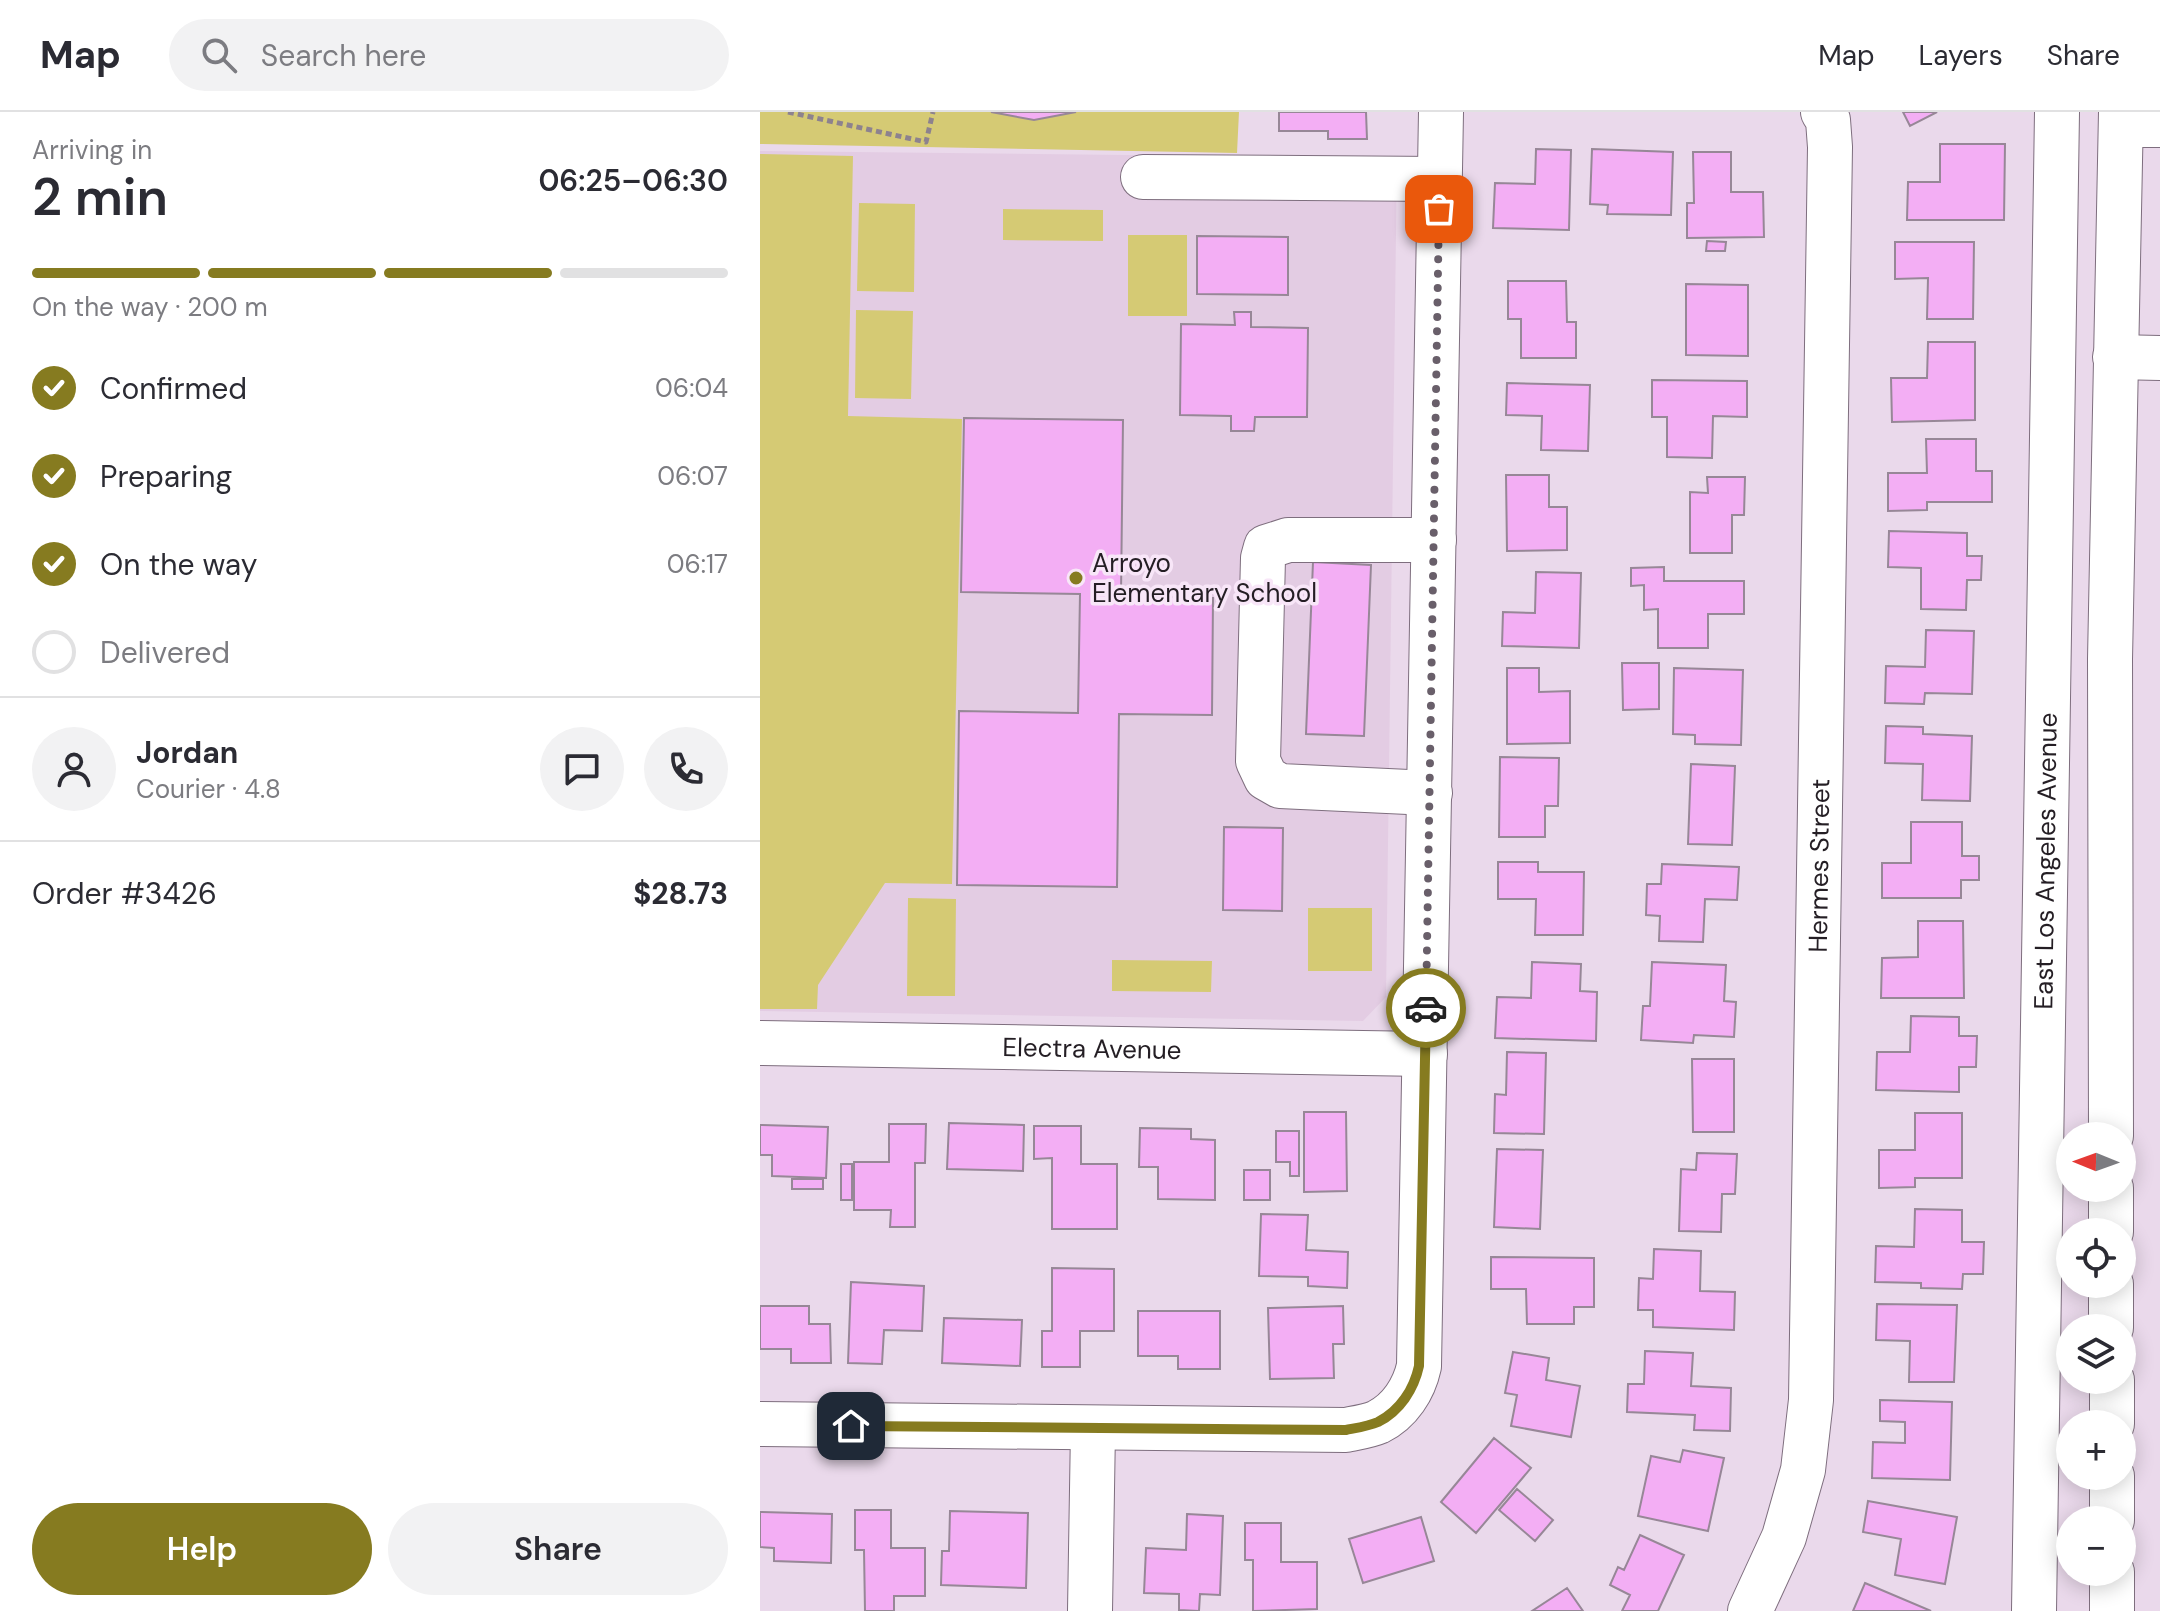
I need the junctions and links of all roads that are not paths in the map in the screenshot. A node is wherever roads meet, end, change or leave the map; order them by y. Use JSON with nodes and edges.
{"nodes":[{"id":1,"x":1441,"y":112,"type":"edge"},
{"id":2,"x":1823,"y":112,"type":"edge"},
{"id":3,"x":2057,"y":112,"type":"edge"},
{"id":4,"x":2134,"y":121,"type":"edge"},
{"id":5,"x":1143,"y":177,"type":"dead end"},
{"id":6,"x":1439,"y":179,"type":"junction"},
{"id":7,"x":2115,"y":357,"type":"junction"},
{"id":8,"x":2160,"y":358,"type":"edge"},
{"id":9,"x":1434,"y":540,"type":"junction"},
{"id":10,"x":1430,"y":793,"type":"junction"},
{"id":11,"x":760,"y":1043,"type":"edge"},
{"id":12,"x":1425,"y":1054,"type":"junction"},
{"id":13,"x":2111,"y":1122,"type":"edge"},
{"id":14,"x":760,"y":1424,"type":"edge"},
{"id":15,"x":1093,"y":1429,"type":"junction"},
{"id":16,"x":2112,"y":1586,"type":"edge"},
{"id":17,"x":1090,"y":1611,"type":"edge"},
{"id":18,"x":1750,"y":1611,"type":"edge"},
{"id":19,"x":2034,"y":1611,"type":"edge"},
{"id":20,"x":2112,"y":1611,"type":"edge"}],
"edges":[{"from":1,"to":6,"type":"street"},
{"from":2,"to":18,"type":"street","name":"Hermes Street"},
{"from":3,"to":19,"type":"street","name":"East Los Angeles Avenue"},
{"from":4,"to":7,"type":"street"},
{"from":5,"to":6,"type":"street"},
{"from":6,"to":9,"type":"street"},
{"from":7,"to":8,"type":"street"},
{"from":7,"to":13,"type":"street"},
{"from":9,"to":10,"type":"street"},
{"from":9,"to":10,"type":"street"},
{"from":10,"to":12,"type":"street"},
{"from":11,"to":12,"type":"street","name":"Electra Avenue"},
{"from":12,"to":15,"type":"street"},
{"from":14,"to":15,"type":"street"},
{"from":15,"to":17,"type":"street"},
{"from":16,"to":20,"type":"street"}]}
